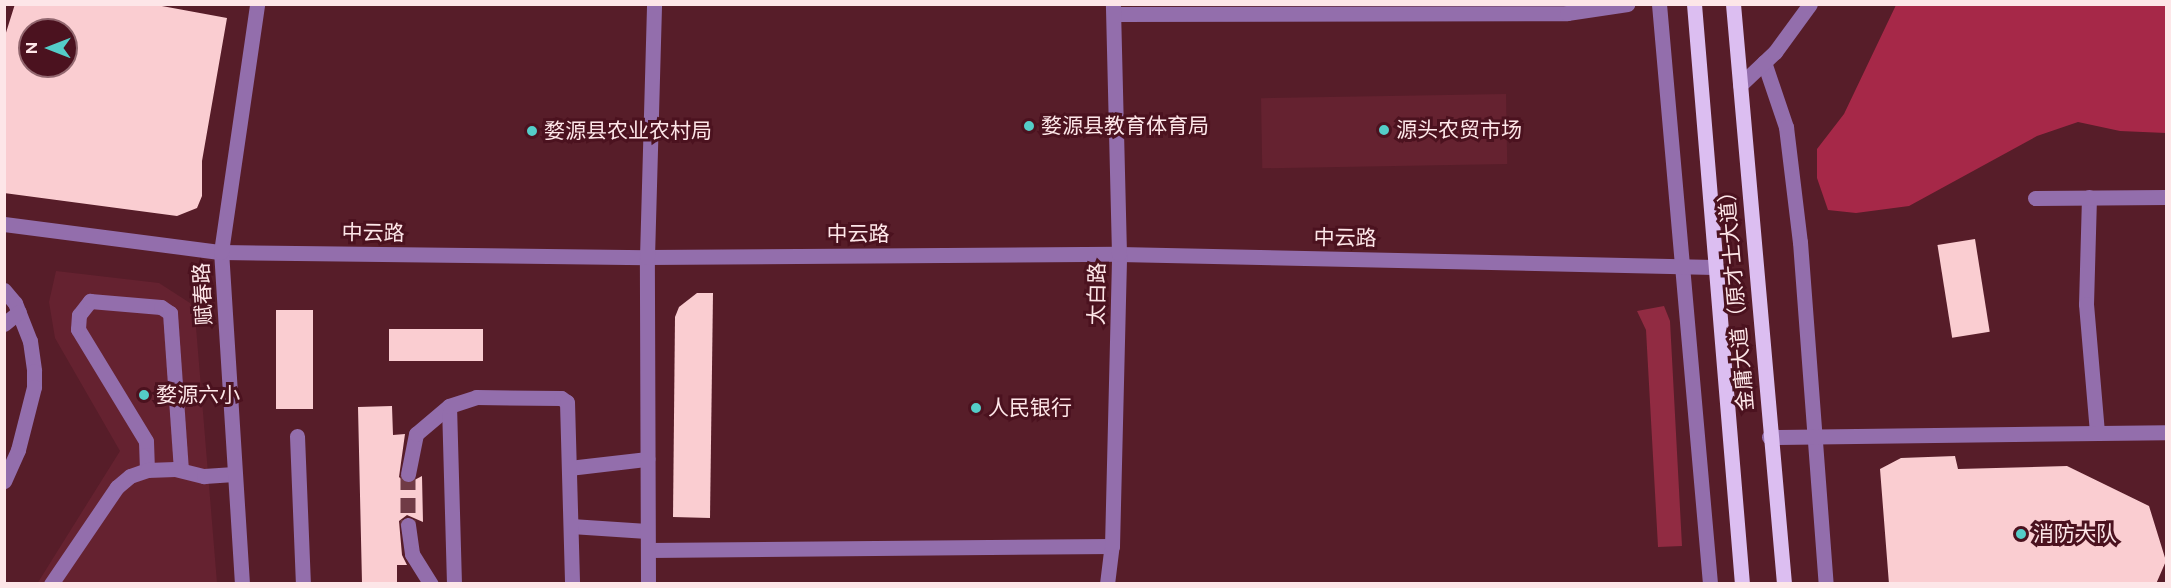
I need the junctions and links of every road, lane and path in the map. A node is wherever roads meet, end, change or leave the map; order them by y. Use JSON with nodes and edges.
{"nodes":[{"id":1,"x":257,"y":4,"type":"edge"},
{"id":2,"x":654,"y":4,"type":"edge"},
{"id":3,"x":1627,"y":4,"type":"edge"},
{"id":4,"x":1659,"y":4,"type":"edge"},
{"id":5,"x":1695,"y":4,"type":"edge"},
{"id":6,"x":1733,"y":4,"type":"edge"},
{"id":7,"x":1810,"y":4,"type":"edge"},
{"id":8,"x":1114,"y":9,"type":"edge"},
{"id":9,"x":1764,"y":62,"type":"junction"},
{"id":10,"x":1740,"y":85,"type":"junction"},
{"id":11,"x":2089,"y":197,"type":"junction"},
{"id":12,"x":2166,"y":197,"type":"edge"},
{"id":13,"x":2035,"y":198,"type":"dead end"},
{"id":14,"x":4,"y":224,"type":"edge"},
{"id":15,"x":221,"y":252,"type":"junction"},
{"id":16,"x":1119,"y":254,"type":"junction"},
{"id":17,"x":646,"y":257,"type":"junction"},
{"id":18,"x":1682,"y":267,"type":"junction"},
{"id":19,"x":1714,"y":267,"type":"junction"},
{"id":20,"x":4,"y":290,"type":"edge"},
{"id":21,"x":19,"y":312,"type":"junction"},
{"id":22,"x":4,"y":324,"type":"edge"},
{"id":23,"x":449,"y":406,"type":"junction"},
{"id":24,"x":2166,"y":432,"type":"edge"},
{"id":25,"x":2097,"y":433,"type":"junction"},
{"id":26,"x":297,"y":436,"type":"dead end"},
{"id":27,"x":1815,"y":436,"type":"junction"},
{"id":28,"x":1769,"y":437,"type":"junction"},
{"id":29,"x":647,"y":459,"type":"junction"},
{"id":30,"x":569,"y":468,"type":"junction"},
{"id":31,"x":147,"y":470,"type":"junction"},
{"id":32,"x":181,"y":470,"type":"junction"},
{"id":33,"x":234,"y":474,"type":"junction"},
{"id":34,"x":408,"y":474,"type":"tunnel mouth"},
{"id":35,"x":4,"y":481,"type":"edge"},
{"id":36,"x":408,"y":525,"type":"tunnel mouth"},
{"id":37,"x":571,"y":526,"type":"junction"},
{"id":38,"x":647,"y":531,"type":"junction"},
{"id":39,"x":1112,"y":546,"type":"junction"},
{"id":40,"x":648,"y":550,"type":"junction"},
{"id":41,"x":51,"y":584,"type":"edge"},
{"id":42,"x":242,"y":584,"type":"edge"},
{"id":43,"x":303,"y":584,"type":"edge"},
{"id":44,"x":431,"y":584,"type":"edge"},
{"id":45,"x":454,"y":584,"type":"edge"},
{"id":46,"x":572,"y":584,"type":"edge"},
{"id":47,"x":648,"y":584,"type":"edge"},
{"id":48,"x":1107,"y":584,"type":"edge"},
{"id":49,"x":1710,"y":584,"type":"edge"},
{"id":50,"x":1742,"y":584,"type":"edge"},
{"id":51,"x":1784,"y":584,"type":"edge"},
{"id":52,"x":1826,"y":584,"type":"edge"}],
"edges":[{"from":1,"to":15,"type":"street","name":"赋春路"},
{"from":2,"to":17,"type":"street"},
{"from":3,"to":8,"type":"street"},
{"from":4,"to":18,"type":"street"},
{"from":5,"to":19,"type":"main road","name":"金庸大道（原才士大道）"},
{"from":6,"to":10,"type":"main road","name":"金庸大道（原才士大道）"},
{"from":7,"to":9,"type":"street"},
{"from":8,"to":16,"type":"street","name":"太白路"},
{"from":9,"to":10,"type":"street"},
{"from":9,"to":27,"type":"street"},
{"from":10,"to":28,"type":"main road","name":"金庸大道（原才士大道）"},
{"from":11,"to":12,"type":"street"},
{"from":11,"to":13,"type":"street"},
{"from":11,"to":25,"type":"street"},
{"from":14,"to":15,"type":"street","name":"中云路"},
{"from":15,"to":17,"type":"street","name":"中云路"},
{"from":15,"to":33,"type":"street","name":"赋春路"},
{"from":16,"to":17,"type":"street","name":"中云路"},
{"from":16,"to":18,"type":"street","name":"中云路"},
{"from":16,"to":39,"type":"street","name":"太白路"},
{"from":17,"to":29,"type":"street"},
{"from":18,"to":19,"type":"street","name":"中云路"},
{"from":18,"to":49,"type":"street"},
{"from":19,"to":50,"type":"main road","name":"金庸大道（原才士大道）"},
{"from":20,"to":21,"type":"street"},
{"from":21,"to":22,"type":"street"},
{"from":21,"to":35,"type":"street"},
{"from":23,"to":30,"type":"street"},
{"from":23,"to":34,"type":"street"},
{"from":23,"to":45,"type":"street"},
{"from":24,"to":25,"type":"street"},
{"from":25,"to":27,"type":"street"},
{"from":26,"to":43,"type":"street"},
{"from":27,"to":28,"type":"street"},
{"from":27,"to":52,"type":"street"},
{"from":28,"to":51,"type":"main road","name":"金庸大道（原才士大道）"},
{"from":29,"to":30,"type":"street"},
{"from":29,"to":38,"type":"street"},
{"from":30,"to":37,"type":"street"},
{"from":31,"to":32,"type":"street"},
{"from":31,"to":32,"type":"street"},
{"from":31,"to":41,"type":"street"},
{"from":32,"to":33,"type":"street"},
{"from":33,"to":42,"type":"street","name":"赋春路"},
{"from":36,"to":44,"type":"street"},
{"from":37,"to":38,"type":"street"},
{"from":37,"to":46,"type":"street"},
{"from":38,"to":40,"type":"street"},
{"from":39,"to":40,"type":"street"},
{"from":39,"to":48,"type":"street","name":"太白路"},
{"from":40,"to":47,"type":"street"}]}
